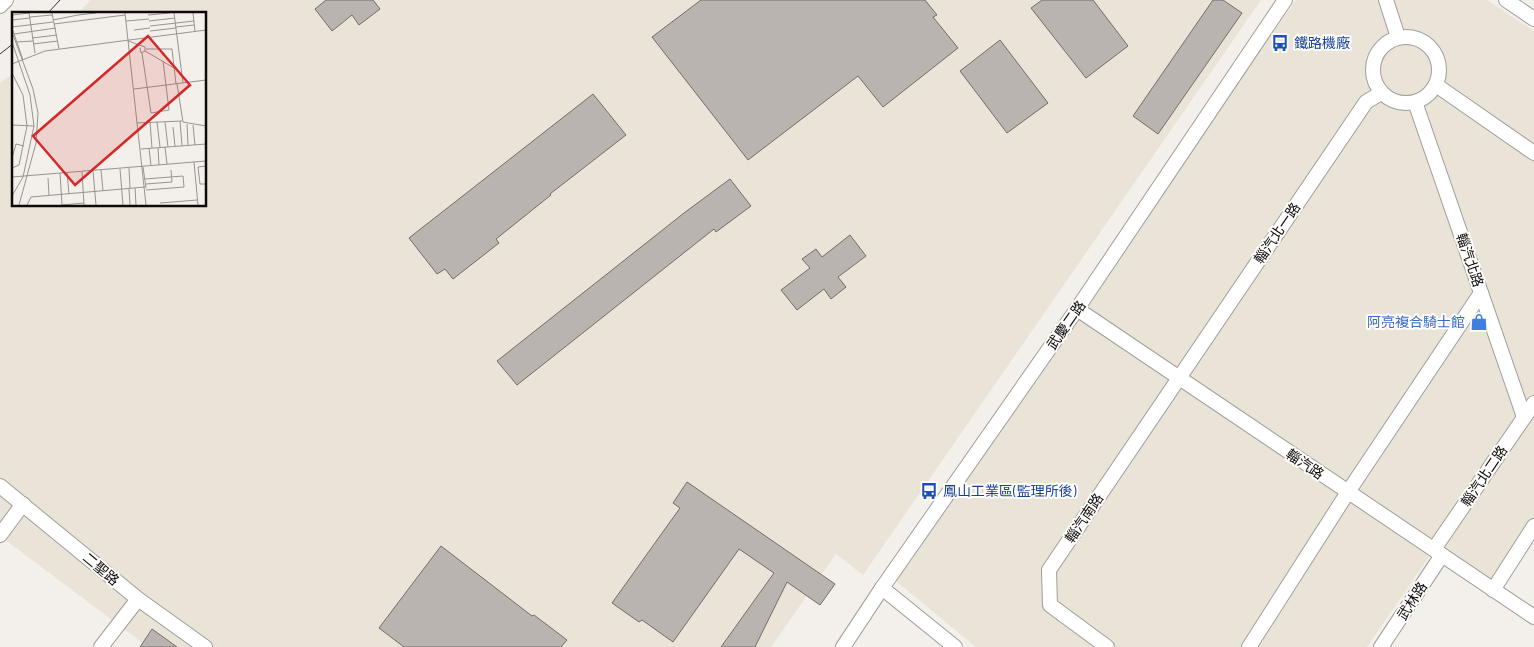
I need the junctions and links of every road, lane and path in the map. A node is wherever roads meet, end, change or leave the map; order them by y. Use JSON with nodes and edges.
{"nodes":[{"id":1,"x":6,"y":0,"type":"edge"},
{"id":2,"x":1286,"y":0,"type":"edge"},
{"id":3,"x":1386,"y":0,"type":"edge"},
{"id":4,"x":1506,"y":0,"type":"edge"},
{"id":5,"x":0,"y":6,"type":"edge"},
{"id":6,"x":1534,"y":18,"type":"edge"},
{"id":7,"x":1398,"y":37,"type":"junction"},
{"id":8,"x":1436,"y":84,"type":"junction"},
{"id":9,"x":1381,"y":93,"type":"junction"},
{"id":10,"x":1416,"y":102,"type":"junction"},
{"id":11,"x":1534,"y":153,"type":"edge"},
{"id":12,"x":1481,"y":293,"type":"junction"},
{"id":13,"x":1077,"y":309,"type":"junction"},
{"id":14,"x":1179,"y":379,"type":"junction"},
{"id":15,"x":1534,"y":403,"type":"edge"},
{"id":16,"x":1524,"y":417,"type":"junction"},
{"id":17,"x":0,"y":486,"type":"edge"},
{"id":18,"x":1348,"y":492,"type":"junction"},
{"id":19,"x":23,"y":504,"type":"junction"},
{"id":20,"x":1534,"y":526,"type":"edge"},
{"id":21,"x":0,"y":535,"type":"edge"},
{"id":22,"x":1438,"y":552,"type":"junction"},
{"id":23,"x":882,"y":588,"type":"junction"},
{"id":24,"x":1493,"y":590,"type":"junction"},
{"id":25,"x":138,"y":599,"type":"junction"},
{"id":26,"x":1534,"y":617,"type":"edge"},
{"id":27,"x":101,"y":647,"type":"edge"},
{"id":28,"x":206,"y":647,"type":"edge"},
{"id":29,"x":843,"y":647,"type":"edge"},
{"id":30,"x":954,"y":647,"type":"edge"},
{"id":31,"x":1107,"y":647,"type":"edge"},
{"id":32,"x":1249,"y":647,"type":"edge"},
{"id":33,"x":1381,"y":647,"type":"edge"}],
"edges":[{"from":1,"to":5,"type":"street"},
{"from":2,"to":13,"type":"street","name":"武慶二路"},
{"from":3,"to":7,"type":"street"},
{"from":4,"to":6,"type":"street"},
{"from":7,"to":8,"type":"street"},
{"from":7,"to":9,"type":"street"},
{"from":8,"to":10,"type":"street"},
{"from":8,"to":11,"type":"street"},
{"from":9,"to":10,"type":"street"},
{"from":9,"to":14,"type":"street","name":"輜汽北一路"},
{"from":10,"to":12,"type":"street","name":"輜汽北路"},
{"from":12,"to":16,"type":"street","name":"輜汽北路"},
{"from":12,"to":18,"type":"street"},
{"from":13,"to":14,"type":"street","name":"輜汽路"},
{"from":13,"to":23,"type":"street","name":"武慶二路"},
{"from":14,"to":18,"type":"street","name":"輜汽路"},
{"from":14,"to":31,"type":"street","name":"輜汽南路"},
{"from":15,"to":16,"type":"street","name":"輜汽北二路"},
{"from":16,"to":22,"type":"street","name":"輜汽北二路"},
{"from":17,"to":19,"type":"street","name":"二聖路"},
{"from":18,"to":22,"type":"street","name":"輜汽路"},
{"from":18,"to":32,"type":"street"},
{"from":19,"to":21,"type":"street"},
{"from":19,"to":25,"type":"street","name":"二聖路"},
{"from":20,"to":24,"type":"street"},
{"from":22,"to":24,"type":"street","name":"輜汽路"},
{"from":22,"to":33,"type":"street","name":"武林路"},
{"from":23,"to":29,"type":"street","name":"武慶二路"},
{"from":23,"to":30,"type":"street"},
{"from":24,"to":26,"type":"street","name":"輜汽路"},
{"from":25,"to":27,"type":"street"},
{"from":25,"to":28,"type":"street","name":"二聖路"}]}
